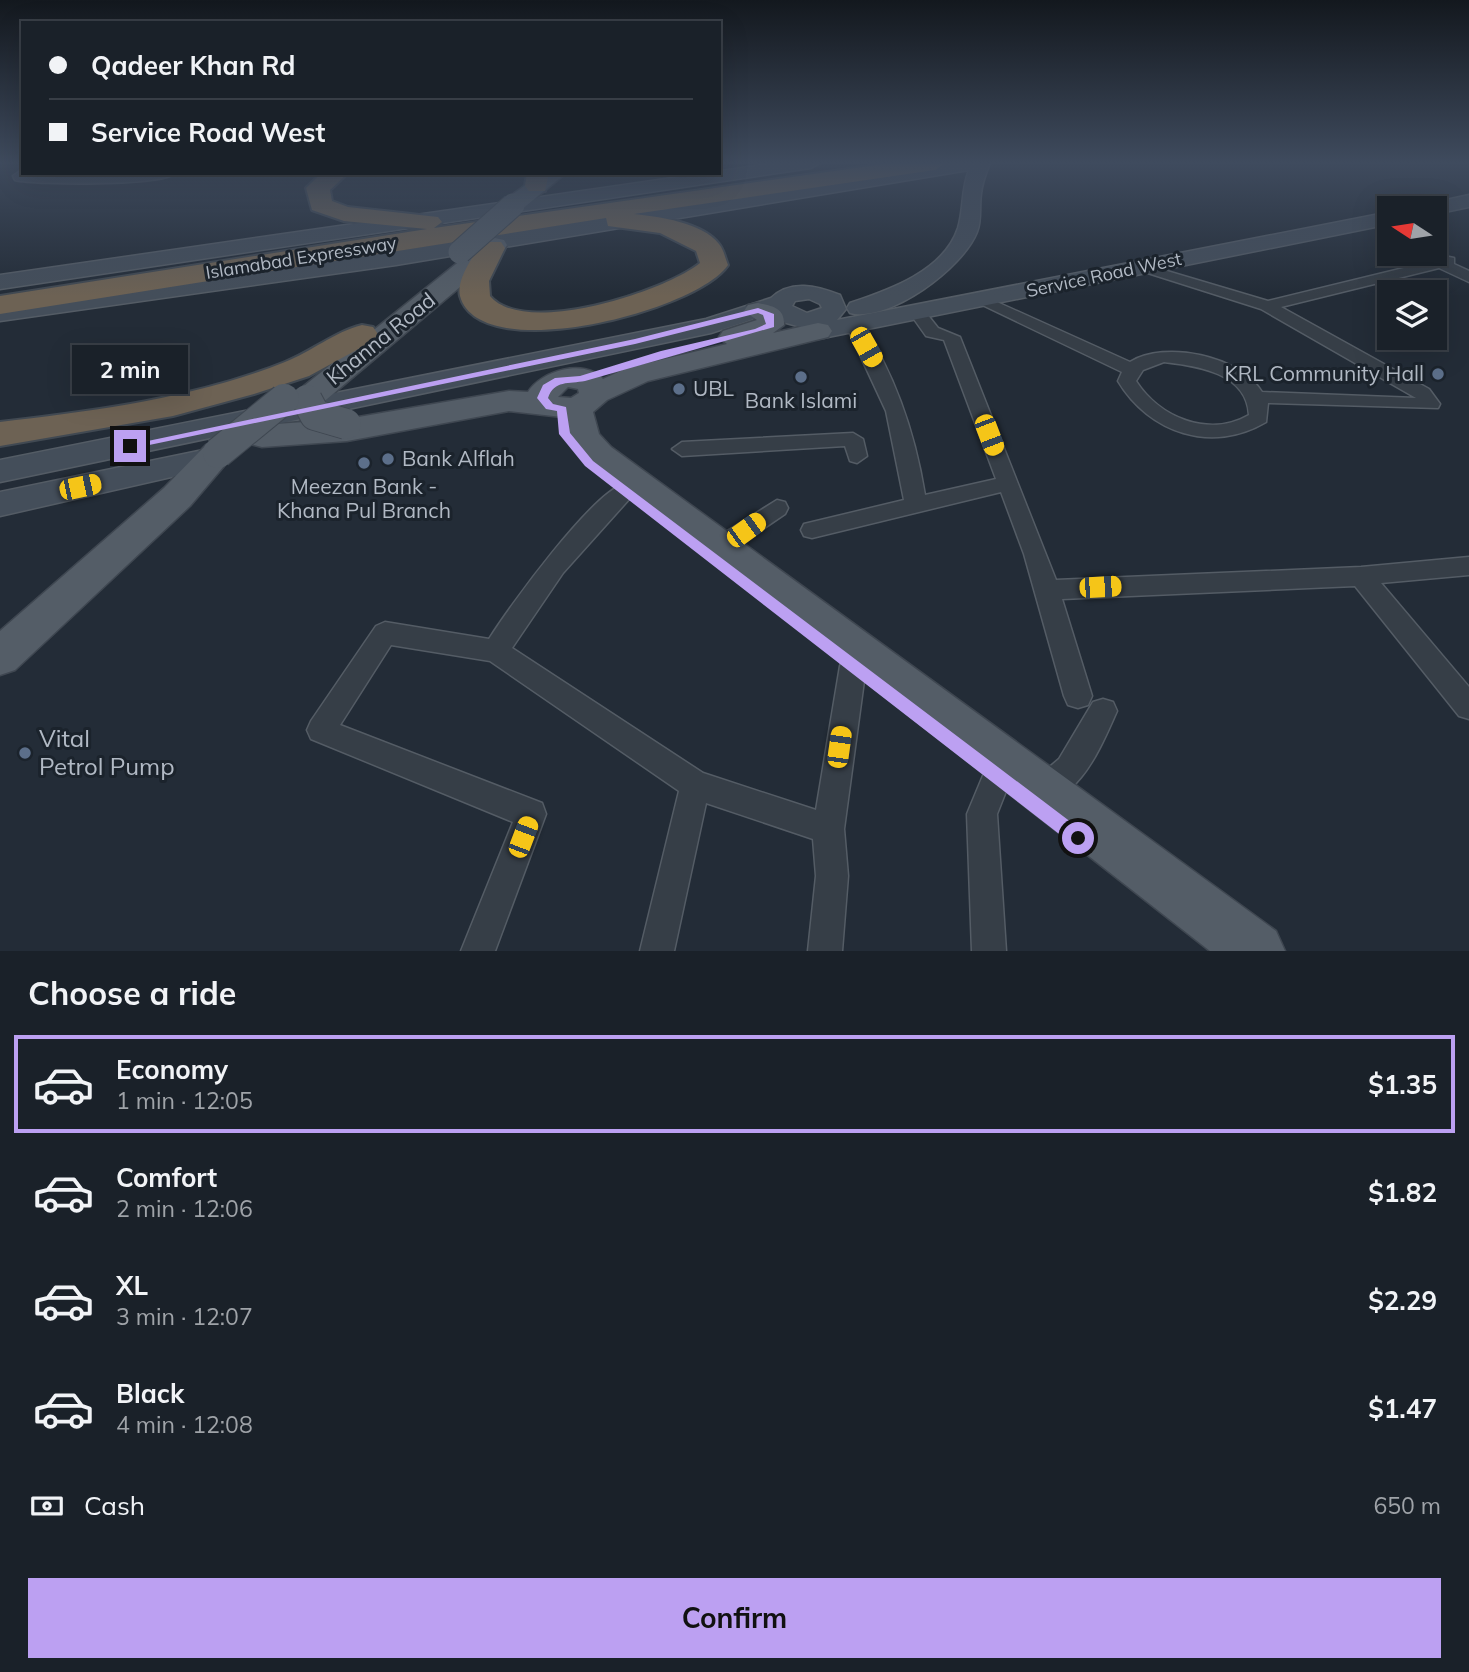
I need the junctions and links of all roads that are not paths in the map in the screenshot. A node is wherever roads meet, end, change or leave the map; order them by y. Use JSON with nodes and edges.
{"nodes":[{"id":1,"x":327,"y":207,"type":"edge"},
{"id":2,"x":478,"y":207,"type":"edge"},
{"id":3,"x":510,"y":207,"type":"edge"},
{"id":4,"x":512,"y":207,"type":"edge"},
{"id":5,"x":531,"y":207,"type":"edge"},
{"id":6,"x":553,"y":207,"type":"edge"},
{"id":7,"x":585,"y":207,"type":"edge"},
{"id":8,"x":707,"y":207,"type":"edge"},
{"id":9,"x":971,"y":207,"type":"edge"},
{"id":10,"x":421,"y":221,"type":"junction"},
{"id":11,"x":1377,"y":221,"type":"edge"},
{"id":12,"x":618,"y":222,"type":"junction"},
{"id":13,"x":447,"y":223,"type":"junction"},
{"id":14,"x":493,"y":247,"type":"junction"},
{"id":15,"x":1140,"y":268,"type":"junction"},
{"id":16,"x":934,"y":275,"type":"junction"},
{"id":17,"x":1469,"y":277,"type":"edge"},
{"id":18,"x":179,"y":278,"type":"junction"},
{"id":19,"x":0,"y":282,"type":"edge"},
{"id":20,"x":0,"y":290,"type":"edge"},
{"id":21,"x":125,"y":296,"type":"junction"},
{"id":22,"x":984,"y":297,"type":"junction"},
{"id":23,"x":0,"y":305,"type":"edge"},
{"id":24,"x":1267,"y":306,"type":"junction"},
{"id":25,"x":769,"y":307,"type":"junction"},
{"id":26,"x":917,"y":312,"type":"junction"},
{"id":27,"x":0,"y":314,"type":"edge"},
{"id":28,"x":820,"y":315,"type":"junction"},
{"id":29,"x":854,"y":325,"type":"junction"},
{"id":30,"x":0,"y":329,"type":"edge"},
{"id":31,"x":362,"y":334,"type":"junction"},
{"id":32,"x":1131,"y":369,"type":"junction"},
{"id":33,"x":567,"y":397,"type":"junction"},
{"id":34,"x":1256,"y":397,"type":"junction"},
{"id":35,"x":301,"y":398,"type":"junction"},
{"id":36,"x":0,"y":434,"type":"edge"},
{"id":37,"x":235,"y":449,"type":"junction"},
{"id":38,"x":682,"y":449,"type":"dead end"},
{"id":39,"x":857,"y":456,"type":"dead end"},
{"id":40,"x":0,"y":471,"type":"edge"},
{"id":41,"x":1009,"y":484,"type":"junction"},
{"id":42,"x":624,"y":491,"type":"junction"},
{"id":43,"x":0,"y":504,"type":"edge"},
{"id":44,"x":916,"y":505,"type":"junction"},
{"id":45,"x":777,"y":508,"type":"dead end"},
{"id":46,"x":812,"y":530,"type":"dead end"},
{"id":47,"x":721,"y":546,"type":"junction"},
{"id":48,"x":1469,"y":566,"type":"edge"},
{"id":49,"x":1361,"y":576,"type":"junction"},
{"id":50,"x":1047,"y":590,"type":"junction"},
{"id":51,"x":496,"y":651,"type":"junction"},
{"id":52,"x":0,"y":657,"type":"edge"},
{"id":53,"x":853,"y":666,"type":"junction"},
{"id":54,"x":1078,"y":696,"type":"dead end"},
{"id":55,"x":1469,"y":707,"type":"edge"},
{"id":56,"x":1104,"y":711,"type":"dead end"},
{"id":57,"x":1017,"y":781,"type":"junction"},
{"id":58,"x":695,"y":785,"type":"junction"},
{"id":59,"x":828,"y":829,"type":"junction"},
{"id":60,"x":478,"y":951,"type":"edge"},
{"id":61,"x":657,"y":951,"type":"edge"},
{"id":62,"x":824,"y":951,"type":"edge"},
{"id":63,"x":989,"y":951,"type":"edge"},
{"id":64,"x":1227,"y":951,"type":"edge"},
{"id":65,"x":1256,"y":951,"type":"edge"}],
"edges":[{"from":1,"to":10,"type":"highway"},
{"from":2,"to":18,"type":"highway","name":"Islamabad Expressway"},
{"from":3,"to":31,"type":"main road","name":"Khanna Road","bridge":true},
{"from":4,"to":10,"type":"street"},
{"from":5,"to":14,"type":"main road","name":"Khanna Road"},
{"from":6,"to":13,"type":"highway","name":"Islamabad Expressway"},
{"from":7,"to":12,"type":"highway"},
{"from":8,"to":12,"type":"street"},
{"from":9,"to":16,"type":"street"},
{"from":10,"to":13,"type":"highway"},
{"from":10,"to":19,"type":"street"},
{"from":11,"to":15,"type":"street","name":"Service Road West"},
{"from":12,"to":14,"type":"highway"},
{"from":12,"to":21,"type":"street"},
{"from":13,"to":20,"type":"highway","name":"Islamabad Expressway"},
{"from":14,"to":35,"type":"main road","name":"Khanna Road"},
{"from":15,"to":22,"type":"street","name":"Service Road West"},
{"from":15,"to":24,"type":"street"},
{"from":16,"to":22,"type":"street"},
{"from":16,"to":28,"type":"street"},
{"from":17,"to":24,"type":"street"},
{"from":18,"to":21,"type":"highway"},
{"from":18,"to":23,"type":"highway","name":"Islamabad Expressway"},
{"from":21,"to":27,"type":"street"},
{"from":21,"to":30,"type":"highway"},
{"from":22,"to":26,"type":"street","name":"Service Road West"},
{"from":22,"to":32,"type":"street"},
{"from":24,"to":34,"type":"street"},
{"from":25,"to":28,"type":"street"},
{"from":25,"to":33,"type":"main road"},
{"from":25,"to":40,"type":"street"},
{"from":26,"to":29,"type":"street","name":"Service Road West"},
{"from":26,"to":41,"type":"street"},
{"from":28,"to":29,"type":"street","name":"Service Road West"},
{"from":28,"to":33,"type":"main road"},
{"from":29,"to":44,"type":"street"},
{"from":31,"to":35,"type":"main road","name":"Khanna Road"},
{"from":31,"to":36,"type":"highway"},
{"from":32,"to":34,"type":"street"},
{"from":32,"to":34,"type":"street"},
{"from":33,"to":35,"type":"main road","bridge":true},
{"from":33,"to":37,"type":"main road"},
{"from":33,"to":42,"type":"main road"},
{"from":33,"to":47,"type":"main road"},
{"from":35,"to":37,"type":"main road","name":"Khanna Road","bridge":true},
{"from":35,"to":37,"type":"main road","name":"Khanna Road"},
{"from":37,"to":43,"type":"street"},
{"from":37,"to":52,"type":"main road","name":"Khanna Road"},
{"from":38,"to":39,"type":"street"},
{"from":41,"to":44,"type":"street"},
{"from":41,"to":50,"type":"street"},
{"from":42,"to":51,"type":"street"},
{"from":42,"to":53,"type":"main road"},
{"from":44,"to":46,"type":"street"},
{"from":45,"to":47,"type":"street"},
{"from":47,"to":57,"type":"main road"},
{"from":48,"to":49,"type":"street"},
{"from":49,"to":50,"type":"street"},
{"from":49,"to":55,"type":"street"},
{"from":50,"to":54,"type":"street"},
{"from":51,"to":58,"type":"street"},
{"from":51,"to":60,"type":"street"},
{"from":53,"to":57,"type":"main road"},
{"from":53,"to":59,"type":"street"},
{"from":56,"to":57,"type":"street"},
{"from":57,"to":63,"type":"street"},
{"from":57,"to":64,"type":"main road"},
{"from":57,"to":65,"type":"main road"},
{"from":58,"to":59,"type":"street"},
{"from":58,"to":61,"type":"street"},
{"from":59,"to":62,"type":"street"}]}
